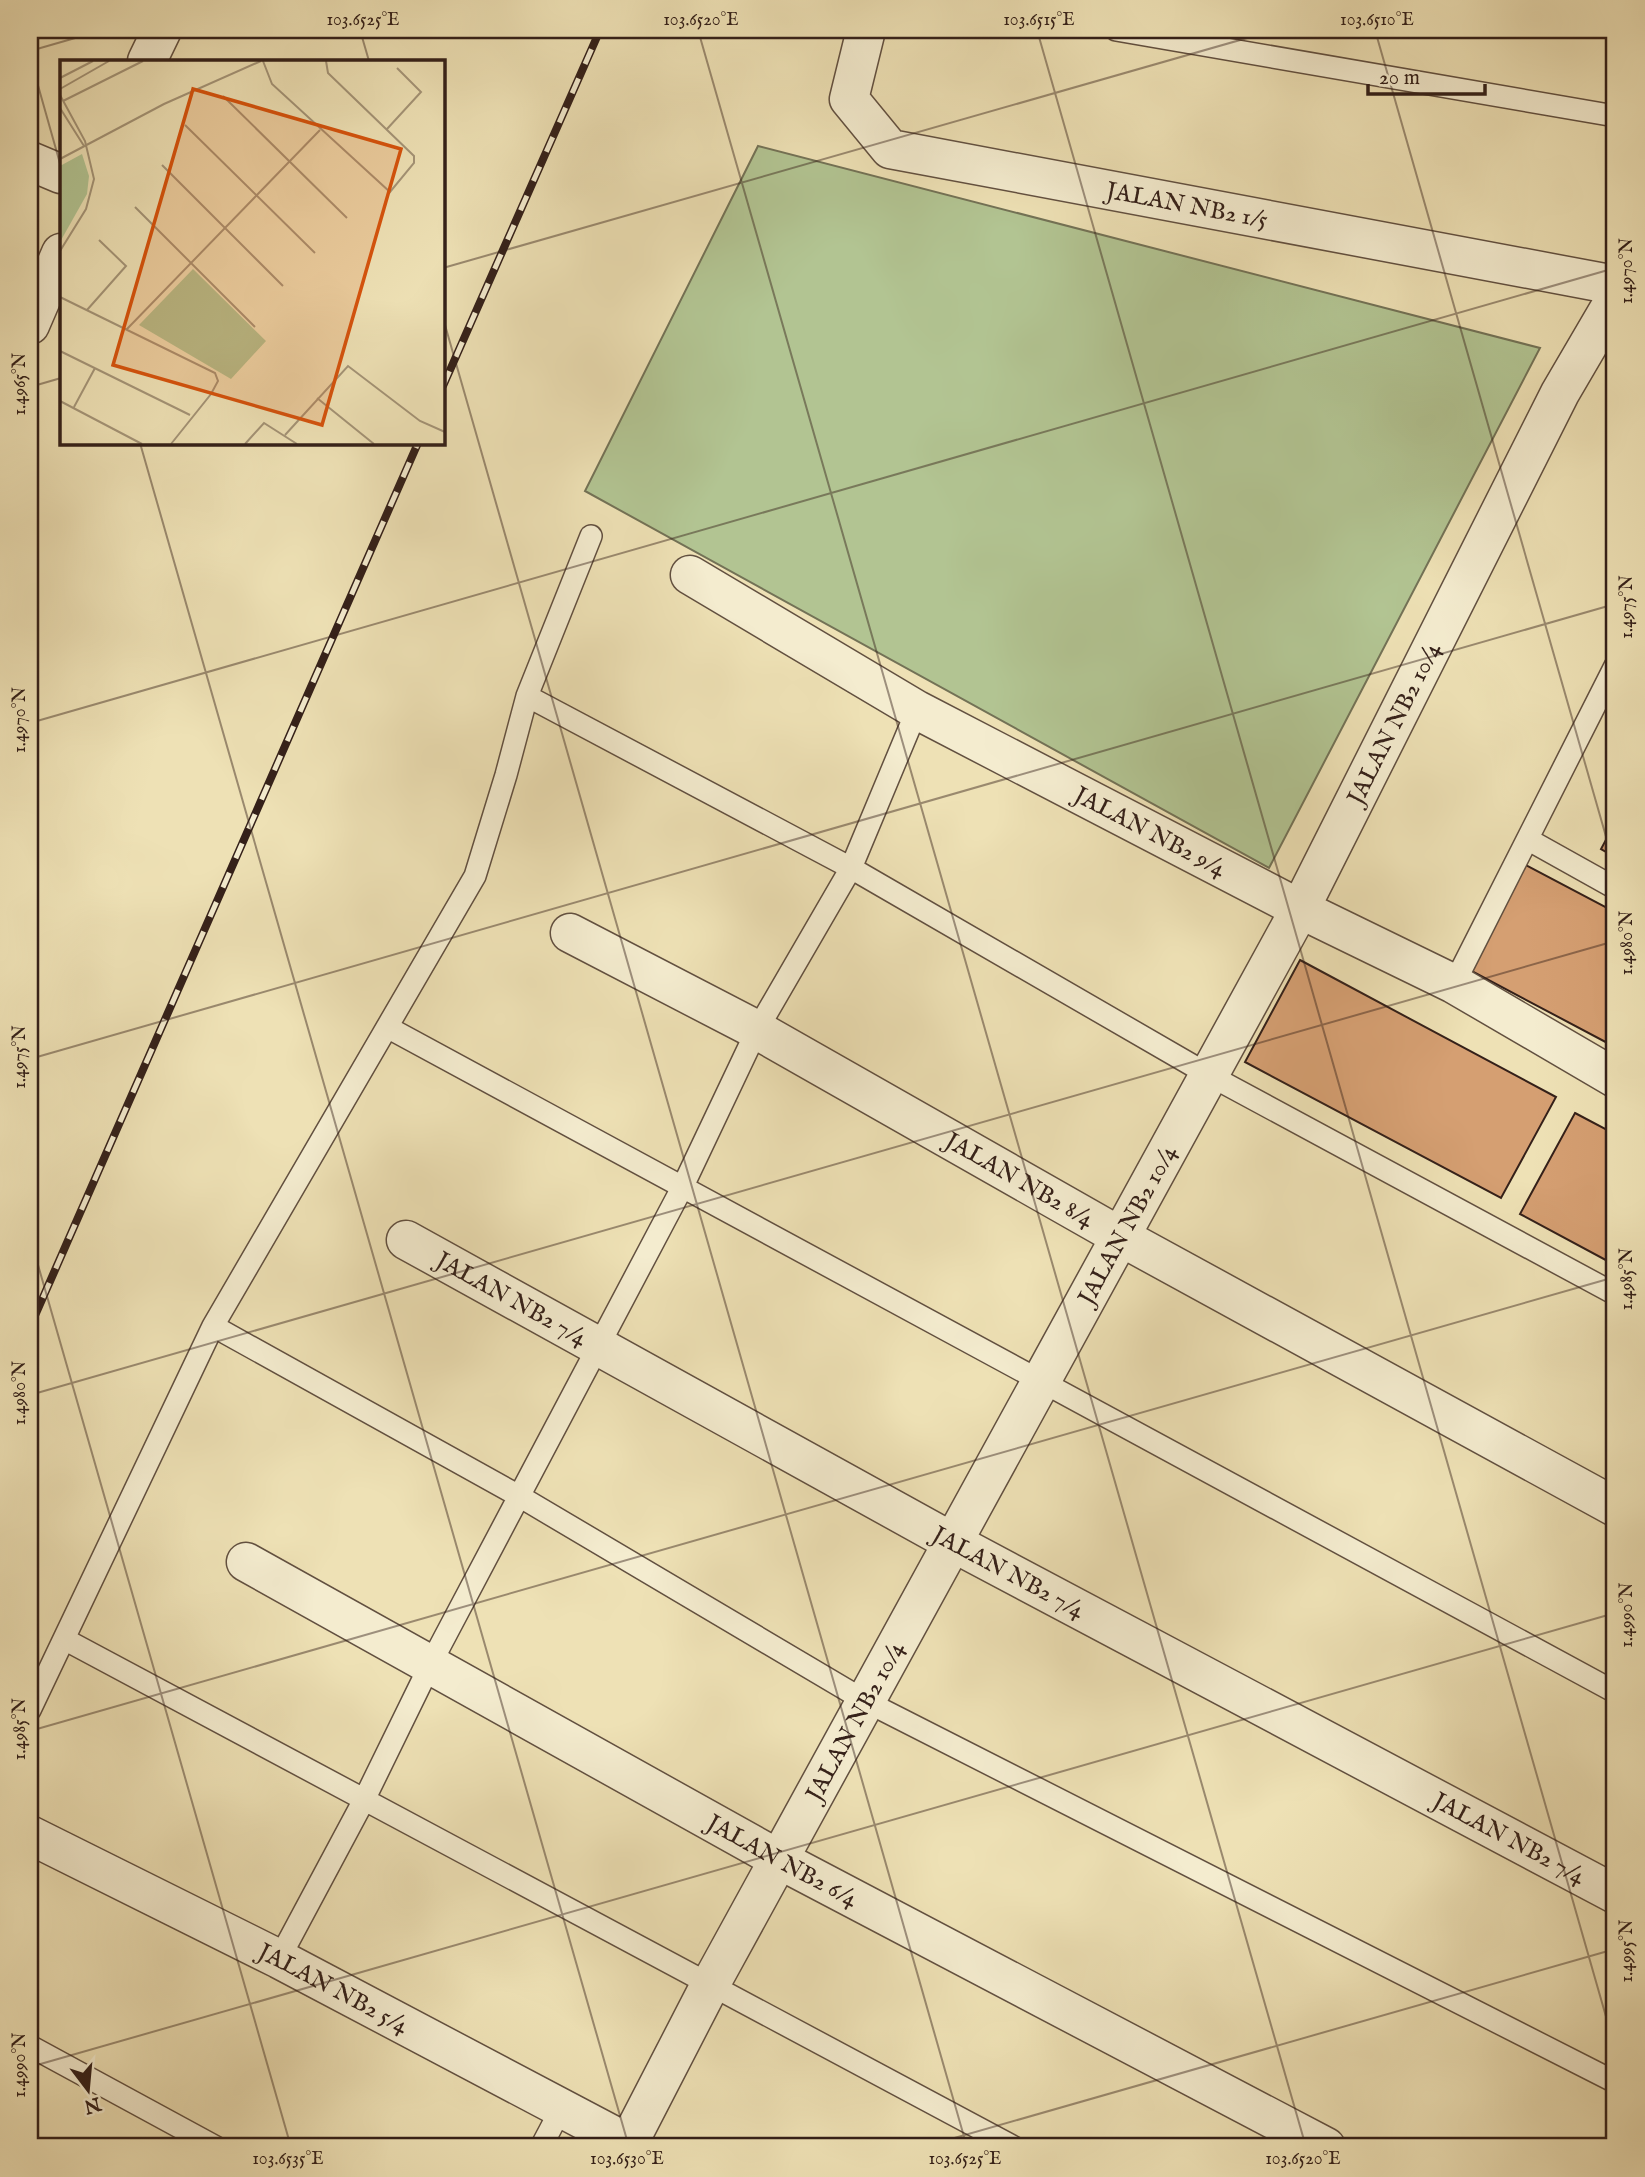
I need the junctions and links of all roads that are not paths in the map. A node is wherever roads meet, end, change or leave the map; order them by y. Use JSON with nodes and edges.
{"nodes":[{"id":1,"x":162,"y":30,"type":"edge"},
{"id":2,"x":866,"y":30,"type":"edge"},
{"id":3,"x":1116,"y":30,"type":"edge"},
{"id":4,"x":147,"y":60,"type":"edge"},
{"id":5,"x":1615,"y":116,"type":"edge"},
{"id":6,"x":30,"y":161,"type":"edge"},
{"id":7,"x":60,"y":174,"type":"edge"},
{"id":8,"x":60,"y":255,"type":"edge"},
{"id":9,"x":1615,"y":285,"type":"edge"},
{"id":10,"x":1615,"y":299,"type":"edge"},
{"id":11,"x":30,"y":324,"type":"edge"},
{"id":12,"x":591,"y":536,"type":"dead end"},
{"id":13,"x":690,"y":575,"type":"dead end"},
{"id":14,"x":1615,"y":666,"type":"edge"},
{"id":15,"x":527,"y":696,"type":"junction"},
{"id":16,"x":917,"y":710,"type":"junction"},
{"id":17,"x":1529,"y":840,"type":"junction"},
{"id":18,"x":851,"y":868,"type":"junction"},
{"id":19,"x":1615,"y":888,"type":"edge"},
{"id":20,"x":1300,"y":909,"type":"junction"},
{"id":21,"x":570,"y":933,"type":"dead end"},
{"id":22,"x":1454,"y":984,"type":"junction"},
{"id":23,"x":387,"y":1027,"type":"junction"},
{"id":24,"x":757,"y":1030,"type":"junction"},
{"id":25,"x":1209,"y":1075,"type":"junction"},
{"id":26,"x":1615,"y":1078,"type":"edge"},
{"id":27,"x":683,"y":1186,"type":"junction"},
{"id":28,"x":1121,"y":1237,"type":"junction"},
{"id":29,"x":406,"y":1240,"type":"dead end"},
{"id":30,"x":1615,"y":1294,"type":"edge"},
{"id":31,"x":213,"y":1326,"type":"junction"},
{"id":32,"x":600,"y":1346,"type":"junction"},
{"id":33,"x":1041,"y":1383,"type":"junction"},
{"id":34,"x":520,"y":1496,"type":"junction"},
{"id":35,"x":1615,"y":1507,"type":"edge"},
{"id":36,"x":954,"y":1543,"type":"junction"},
{"id":37,"x":246,"y":1562,"type":"dead end"},
{"id":38,"x":65,"y":1639,"type":"junction"},
{"id":39,"x":431,"y":1663,"type":"junction"},
{"id":40,"x":1615,"y":1692,"type":"edge"},
{"id":41,"x":867,"y":1702,"type":"junction"},
{"id":42,"x":30,"y":1710,"type":"edge"},
{"id":43,"x":365,"y":1800,"type":"junction"},
{"id":44,"x":30,"y":1835,"type":"edge"},
{"id":45,"x":780,"y":1860,"type":"junction"},
{"id":46,"x":1615,"y":1894,"type":"edge"},
{"id":47,"x":279,"y":1959,"type":"junction"},
{"id":48,"x":710,"y":1985,"type":"junction"},
{"id":49,"x":30,"y":2046,"type":"edge"},
{"id":50,"x":1615,"y":2082,"type":"edge"},
{"id":51,"x":561,"y":2109,"type":"junction"},
{"id":52,"x":631,"y":2146,"type":"edge"},
{"id":53,"x":216,"y":2147,"type":"edge"},
{"id":54,"x":541,"y":2147,"type":"edge"},
{"id":55,"x":1014,"y":2147,"type":"edge"},
{"id":56,"x":1326,"y":2147,"type":"edge"}],
"edges":[{"from":1,"to":4,"type":"street"},
{"from":2,"to":9,"type":"street","name":"JALAN NB2 1/5"},
{"from":3,"to":5,"type":"lane"},
{"from":6,"to":7,"type":"street"},
{"from":8,"to":11,"type":"street"},
{"from":10,"to":20,"type":"street","name":"JALAN NB2 10/4"},
{"from":12,"to":15,"type":"lane"},
{"from":13,"to":16,"type":"street","name":"JALAN NB2 9/4"},
{"from":14,"to":17,"type":"lane"},
{"from":15,"to":18,"type":"lane"},
{"from":15,"to":23,"type":"lane"},
{"from":16,"to":18,"type":"lane"},
{"from":16,"to":20,"type":"street","name":"JALAN NB2 9/4"},
{"from":17,"to":19,"type":"lane"},
{"from":17,"to":22,"type":"lane"},
{"from":18,"to":24,"type":"lane"},
{"from":18,"to":25,"type":"lane"},
{"from":20,"to":22,"type":"street","name":"JALAN NB2 9/4"},
{"from":20,"to":25,"type":"street","name":"JALAN NB2 10/4"},
{"from":21,"to":24,"type":"street","name":"JALAN NB2 8/4"},
{"from":22,"to":26,"type":"street","name":"JALAN NB2 9/4"},
{"from":23,"to":27,"type":"lane"},
{"from":23,"to":31,"type":"lane"},
{"from":24,"to":27,"type":"lane"},
{"from":24,"to":28,"type":"street","name":"JALAN NB2 8/4"},
{"from":25,"to":28,"type":"street","name":"JALAN NB2 10/4"},
{"from":25,"to":30,"type":"lane"},
{"from":27,"to":32,"type":"lane"},
{"from":27,"to":33,"type":"lane"},
{"from":28,"to":33,"type":"street","name":"JALAN NB2 10/4"},
{"from":28,"to":35,"type":"street","name":"JALAN NB2 8/4"},
{"from":29,"to":32,"type":"street","name":"JALAN NB2 7/4"},
{"from":31,"to":34,"type":"lane"},
{"from":31,"to":38,"type":"lane"},
{"from":32,"to":34,"type":"lane"},
{"from":32,"to":36,"type":"street","name":"JALAN NB2 7/4"},
{"from":33,"to":36,"type":"street","name":"JALAN NB2 10/4"},
{"from":33,"to":40,"type":"lane"},
{"from":34,"to":39,"type":"lane"},
{"from":34,"to":41,"type":"lane"},
{"from":36,"to":41,"type":"street","name":"JALAN NB2 10/4"},
{"from":36,"to":46,"type":"street","name":"JALAN NB2 7/4"},
{"from":37,"to":39,"type":"street","name":"JALAN NB2 6/4"},
{"from":38,"to":42,"type":"lane"},
{"from":38,"to":43,"type":"lane"},
{"from":39,"to":43,"type":"lane"},
{"from":39,"to":45,"type":"street","name":"JALAN NB2 6/4"},
{"from":41,"to":45,"type":"street","name":"JALAN NB2 10/4"},
{"from":41,"to":50,"type":"lane"},
{"from":43,"to":47,"type":"lane"},
{"from":43,"to":48,"type":"lane"},
{"from":44,"to":47,"type":"street","name":"JALAN NB2 5/4"},
{"from":45,"to":48,"type":"street","name":"JALAN NB2 10/4"},
{"from":45,"to":56,"type":"street","name":"JALAN NB2 6/4"},
{"from":47,"to":51,"type":"street","name":"JALAN NB2 5/4"},
{"from":48,"to":52,"type":"street","name":"JALAN NB2 10/4"},
{"from":48,"to":55,"type":"lane"},
{"from":49,"to":53,"type":"lane"},
{"from":51,"to":52,"type":"street","name":"JALAN NB2 5/4"},
{"from":51,"to":54,"type":"lane"}]}
